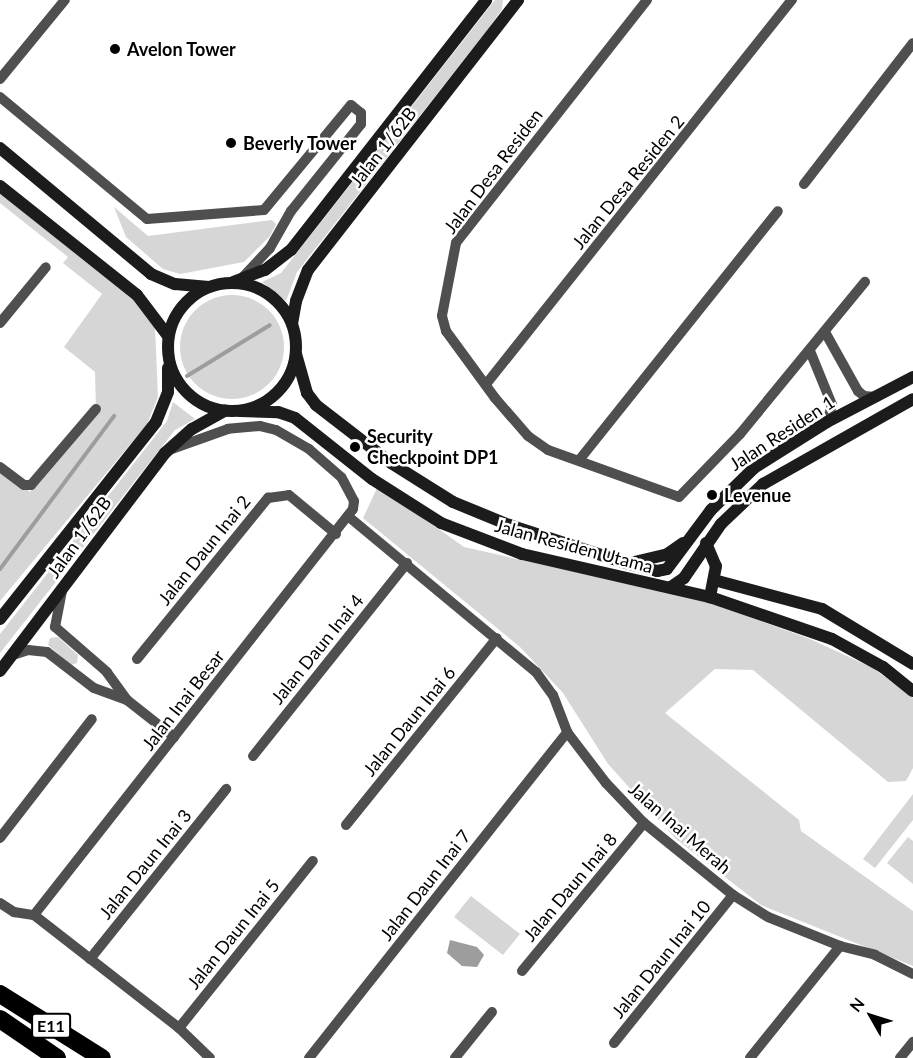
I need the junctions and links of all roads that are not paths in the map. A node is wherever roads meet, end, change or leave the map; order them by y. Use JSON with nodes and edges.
{"nodes":[{"id":1,"x":65,"y":0,"type":"edge"},
{"id":2,"x":486,"y":0,"type":"edge"},
{"id":3,"x":513,"y":0,"type":"edge"},
{"id":4,"x":518,"y":0,"type":"edge"},
{"id":5,"x":647,"y":0,"type":"edge"},
{"id":6,"x":792,"y":0,"type":"edge"},
{"id":7,"x":508,"y":14,"type":"junction"},
{"id":8,"x":913,"y":43,"type":"edge"},
{"id":9,"x":0,"y":79,"type":"edge"},
{"id":10,"x":0,"y":97,"type":"edge"},
{"id":11,"x":0,"y":148,"type":"edge"},
{"id":12,"x":804,"y":184,"type":"dead end"},
{"id":13,"x":0,"y":186,"type":"edge"},
{"id":14,"x":778,"y":211,"type":"dead end"},
{"id":15,"x":46,"y":267,"type":"dead end"},
{"id":16,"x":236,"y":281,"type":"junction"},
{"id":17,"x":865,"y":282,"type":"dead end"},
{"id":18,"x":209,"y":287,"type":"junction"},
{"id":19,"x":0,"y":323,"type":"edge"},
{"id":20,"x":292,"y":324,"type":"junction"},
{"id":21,"x":825,"y":332,"type":"junction"},
{"id":22,"x":168,"y":336,"type":"junction"},
{"id":23,"x":810,"y":351,"type":"junction"},
{"id":24,"x":296,"y":354,"type":"junction"},
{"id":25,"x":168,"y":355,"type":"junction"},
{"id":26,"x":913,"y":377,"type":"edge"},
{"id":27,"x":487,"y":383,"type":"junction"},
{"id":28,"x":876,"y":397,"type":"junction"},
{"id":29,"x":913,"y":399,"type":"edge"},
{"id":30,"x":96,"y":408,"type":"dead end"},
{"id":31,"x":225,"y":411,"type":"junction"},
{"id":32,"x":240,"y":411,"type":"junction"},
{"id":33,"x":827,"y":422,"type":"junction"},
{"id":34,"x":165,"y":453,"type":"junction"},
{"id":35,"x":580,"y":459,"type":"junction"},
{"id":36,"x":0,"y":467,"type":"edge"},
{"id":37,"x":349,"y":517,"type":"junction"},
{"id":38,"x":336,"y":534,"type":"junction"},
{"id":39,"x":687,"y":541,"type":"junction"},
{"id":40,"x":706,"y":543,"type":"junction"},
{"id":41,"x":407,"y":563,"type":"junction"},
{"id":42,"x":629,"y":564,"type":"junction"},
{"id":43,"x":668,"y":569,"type":"junction"},
{"id":44,"x":714,"y":580,"type":"junction"},
{"id":45,"x":671,"y":587,"type":"junction"},
{"id":46,"x":62,"y":592,"type":"junction"},
{"id":47,"x":710,"y":597,"type":"junction"},
{"id":48,"x":0,"y":619,"type":"edge"},
{"id":49,"x":497,"y":638,"type":"junction"},
{"id":50,"x":13,"y":655,"type":"junction"},
{"id":51,"x":137,"y":660,"type":"dead end"},
{"id":52,"x":95,"y":662,"type":"junction"},
{"id":53,"x":913,"y":664,"type":"edge"},
{"id":54,"x":0,"y":671,"type":"edge"},
{"id":55,"x":82,"y":678,"type":"junction"},
{"id":56,"x":913,"y":691,"type":"edge"},
{"id":57,"x":127,"y":700,"type":"junction"},
{"id":58,"x":92,"y":719,"type":"dead end"},
{"id":59,"x":567,"y":732,"type":"junction"},
{"id":60,"x":174,"y":737,"type":"junction"},
{"id":61,"x":253,"y":756,"type":"dead end"},
{"id":62,"x":226,"y":789,"type":"dead end"},
{"id":63,"x":644,"y":823,"type":"junction"},
{"id":64,"x":346,"y":825,"type":"dead end"},
{"id":65,"x":0,"y":838,"type":"edge"},
{"id":66,"x":314,"y":861,"type":"dead end"},
{"id":67,"x":733,"y":895,"type":"junction"},
{"id":68,"x":0,"y":903,"type":"edge"},
{"id":69,"x":34,"y":915,"type":"junction"},
{"id":70,"x":840,"y":946,"type":"junction"},
{"id":71,"x":90,"y":959,"type":"junction"},
{"id":72,"x":522,"y":971,"type":"dead end"},
{"id":73,"x":913,"y":974,"type":"edge"},
{"id":74,"x":0,"y":994,"type":"edge"},
{"id":75,"x":492,"y":1012,"type":"dead end"},
{"id":76,"x":0,"y":1020,"type":"edge"},
{"id":77,"x":179,"y":1028,"type":"junction"},
{"id":78,"x":913,"y":1042,"type":"edge"},
{"id":79,"x":614,"y":1043,"type":"dead end"},
{"id":80,"x":57,"y":1058,"type":"edge"},
{"id":81,"x":102,"y":1058,"type":"edge"},
{"id":82,"x":210,"y":1058,"type":"edge"},
{"id":83,"x":309,"y":1058,"type":"edge"},
{"id":84,"x":455,"y":1058,"type":"edge"},
{"id":85,"x":750,"y":1058,"type":"edge"},
{"id":86,"x":900,"y":1058,"type":"edge"}],
"edges":[{"from":1,"to":9,"type":"street"},
{"from":2,"to":16,"type":"main road","name":"Jalan 1/62B"},
{"from":3,"to":7,"type":"street"},
{"from":4,"to":7,"type":"main road","name":"Jalan 1/62B"},
{"from":5,"to":27,"type":"street","name":"Jalan Desa Residen"},
{"from":6,"to":27,"type":"street","name":"Jalan Desa Residen 2"},
{"from":7,"to":20,"type":"main road","name":"Jalan 1/62B"},
{"from":8,"to":12,"type":"street"},
{"from":10,"to":16,"type":"street"},
{"from":11,"to":18,"type":"main road"},
{"from":13,"to":22,"type":"main road"},
{"from":14,"to":35,"type":"street"},
{"from":15,"to":19,"type":"street"},
{"from":16,"to":18,"type":"main road"},
{"from":16,"to":20,"type":"main road"},
{"from":17,"to":21,"type":"street","name":"Jalan Desa Residen"},
{"from":18,"to":22,"type":"main road"},
{"from":20,"to":24,"type":"main road"},
{"from":21,"to":23,"type":"street","name":"Jalan Desa Residen"},
{"from":21,"to":28,"type":"street"},
{"from":22,"to":25,"type":"main road"},
{"from":23,"to":33,"type":"street"},
{"from":23,"to":35,"type":"street","name":"Jalan Desa Residen"},
{"from":24,"to":32,"type":"main road"},
{"from":24,"to":42,"type":"main road","name":"Jalan Residen Utama"},
{"from":25,"to":31,"type":"main road"},
{"from":25,"to":48,"type":"main road","name":"Jalan 1/62B"},
{"from":26,"to":28,"type":"main road","name":"Jalan Residen 1"},
{"from":27,"to":35,"type":"street","name":"Jalan Desa Residen"},
{"from":28,"to":33,"type":"main road","name":"Jalan Residen 1"},
{"from":29,"to":40,"type":"main road","name":"Jalan Residen 1"},
{"from":30,"to":36,"type":"street"},
{"from":31,"to":32,"type":"main road"},
{"from":31,"to":34,"type":"main road","name":"Jalan 1/62B"},
{"from":32,"to":45,"type":"main road","name":"Jalan Residen Utama"},
{"from":33,"to":39,"type":"main road","name":"Jalan Residen 1"},
{"from":34,"to":37,"type":"street"},
{"from":34,"to":46,"type":"main road","name":"Jalan 1/62B"},
{"from":37,"to":38,"type":"street","name":"Jalan Inai Besar"},
{"from":37,"to":41,"type":"street","name":"Jalan Inai Merah"},
{"from":38,"to":51,"type":"street","name":"Jalan Daun Inai 2"},
{"from":38,"to":60,"type":"street","name":"Jalan Inai Besar"},
{"from":39,"to":42,"type":"main road"},
{"from":39,"to":43,"type":"main road","name":"Jalan Residen 1"},
{"from":40,"to":44,"type":"main road"},
{"from":40,"to":45,"type":"main road","name":"Jalan Residen 1"},
{"from":41,"to":49,"type":"street","name":"Jalan Inai Merah"},
{"from":41,"to":61,"type":"street","name":"Jalan Daun Inai 4"},
{"from":42,"to":43,"type":"main road","name":"Jalan Residen Utama"},
{"from":43,"to":45,"type":"main road"},
{"from":44,"to":47,"type":"main road"},
{"from":44,"to":53,"type":"main road"},
{"from":45,"to":47,"type":"main road","name":"Jalan Residen Utama"},
{"from":46,"to":50,"type":"main road","name":"Jalan 1/62B"},
{"from":46,"to":52,"type":"street"},
{"from":47,"to":56,"type":"main road","name":"Jalan Residen Utama"},
{"from":49,"to":59,"type":"street","name":"Jalan Inai Merah"},
{"from":49,"to":64,"type":"street","name":"Jalan Daun Inai 6"},
{"from":50,"to":54,"type":"main road","name":"Jalan 1/62B"},
{"from":50,"to":55,"type":"street"},
{"from":52,"to":55,"type":"street"},
{"from":52,"to":57,"type":"street"},
{"from":55,"to":57,"type":"street"},
{"from":57,"to":60,"type":"street"},
{"from":58,"to":65,"type":"street"},
{"from":59,"to":63,"type":"street","name":"Jalan Inai Merah"},
{"from":59,"to":83,"type":"street","name":"Jalan Daun Inai 7"},
{"from":60,"to":69,"type":"street","name":"Jalan Inai Besar"},
{"from":62,"to":71,"type":"street","name":"Jalan Daun Inai 3"},
{"from":63,"to":67,"type":"street","name":"Jalan Inai Merah"},
{"from":63,"to":72,"type":"street","name":"Jalan Daun Inai 8"},
{"from":66,"to":77,"type":"street","name":"Jalan Daun Inai 5"},
{"from":67,"to":70,"type":"street","name":"Jalan Inai Merah"},
{"from":67,"to":79,"type":"street","name":"Jalan Daun Inai 10"},
{"from":68,"to":69,"type":"street"},
{"from":69,"to":71,"type":"street"},
{"from":70,"to":73,"type":"street","name":"Jalan Inai Merah"},
{"from":70,"to":85,"type":"street"},
{"from":71,"to":77,"type":"street"},
{"from":74,"to":81,"type":"highway","number":"E11"},
{"from":75,"to":84,"type":"street"},
{"from":76,"to":80,"type":"highway","number":"E11"},
{"from":77,"to":82,"type":"street"},
{"from":78,"to":86,"type":"street"}]}
